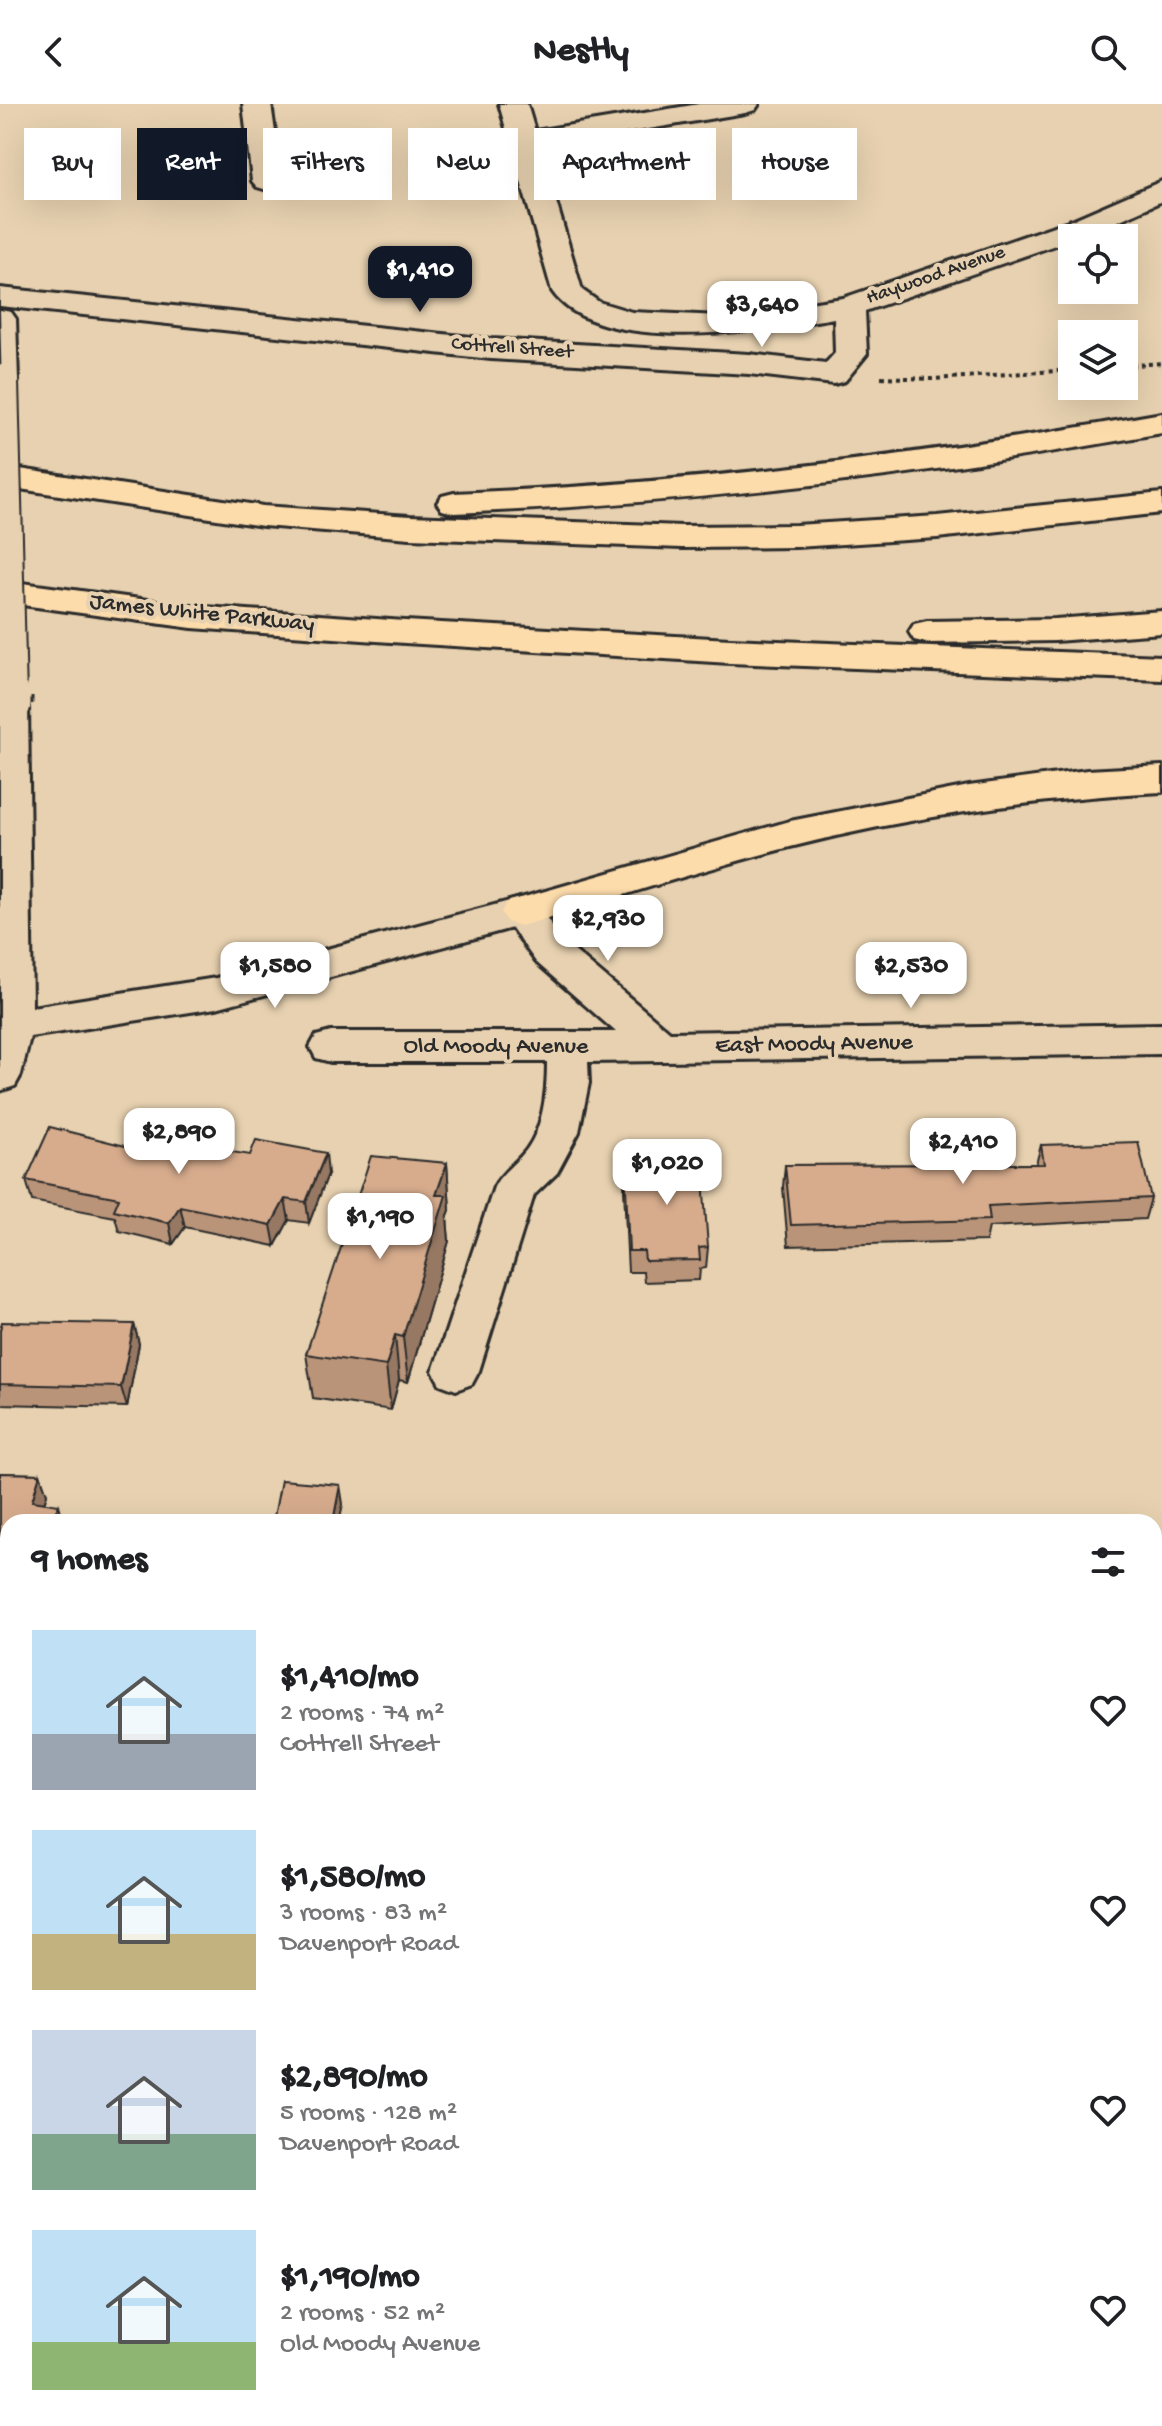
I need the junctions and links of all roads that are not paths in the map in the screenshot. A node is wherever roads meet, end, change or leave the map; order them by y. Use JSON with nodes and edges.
{"nodes":[{"id":1,"x":257,"y":104,"type":"edge"},
{"id":2,"x":513,"y":104,"type":"edge"},
{"id":3,"x":745,"y":104,"type":"edge"},
{"id":4,"x":524,"y":141,"type":"junction"},
{"id":5,"x":263,"y":150,"type":"edge"},
{"id":6,"x":1162,"y":190,"type":"edge"},
{"id":7,"x":0,"y":297,"type":"edge"},
{"id":8,"x":849,"y":306,"type":"junction"},
{"id":9,"x":0,"y":319,"type":"edge"},
{"id":10,"x":1162,"y":423,"type":"edge"},
{"id":11,"x":0,"y":476,"type":"edge"},
{"id":12,"x":54,"y":484,"type":"junction"},
{"id":13,"x":1162,"y":503,"type":"edge"},
{"id":14,"x":0,"y":591,"type":"edge"},
{"id":15,"x":1162,"y":622,"type":"edge"},
{"id":16,"x":405,"y":632,"type":"junction"},
{"id":17,"x":1162,"y":668,"type":"edge"},
{"id":18,"x":1162,"y":779,"type":"edge"},
{"id":19,"x":521,"y":912,"type":"junction"},
{"id":20,"x":6,"y":1026,"type":"edge"},
{"id":21,"x":1162,"y":1039,"type":"edge"},
{"id":22,"x":331,"y":1047,"type":"dead end"},
{"id":23,"x":661,"y":1047,"type":"junction"},
{"id":24,"x":567,"y":1048,"type":"junction"},
{"id":25,"x":0,"y":1075,"type":"edge"},
{"id":26,"x":456,"y":1371,"type":"dead end"}],
"edges":[{"from":1,"to":5,"type":"street"},
{"from":2,"to":4,"type":"street","name":"Haywood Avenue"},
{"from":3,"to":4,"type":"street"},
{"from":4,"to":8,"type":"street","name":"Haywood Avenue"},
{"from":6,"to":8,"type":"street","name":"Haywood Avenue"},
{"from":7,"to":8,"type":"street","name":"Cottrell Street"},
{"from":9,"to":20,"type":"street","bridge":true},
{"from":10,"to":12,"type":"highway"},
{"from":11,"to":12,"type":"highway"},
{"from":12,"to":13,"type":"highway"},
{"from":14,"to":16,"type":"highway","name":"James White Parkway"},
{"from":15,"to":16,"type":"highway"},
{"from":16,"to":17,"type":"highway"},
{"from":18,"to":19,"type":"highway"},
{"from":19,"to":20,"type":"street"},
{"from":19,"to":23,"type":"street"},
{"from":20,"to":25,"type":"street"},
{"from":21,"to":23,"type":"street","name":"East Moody Avenue"},
{"from":22,"to":24,"type":"street","name":"Old Moody Avenue"},
{"from":23,"to":24,"type":"street","name":"Old Moody Avenue"},
{"from":24,"to":26,"type":"street"}]}
